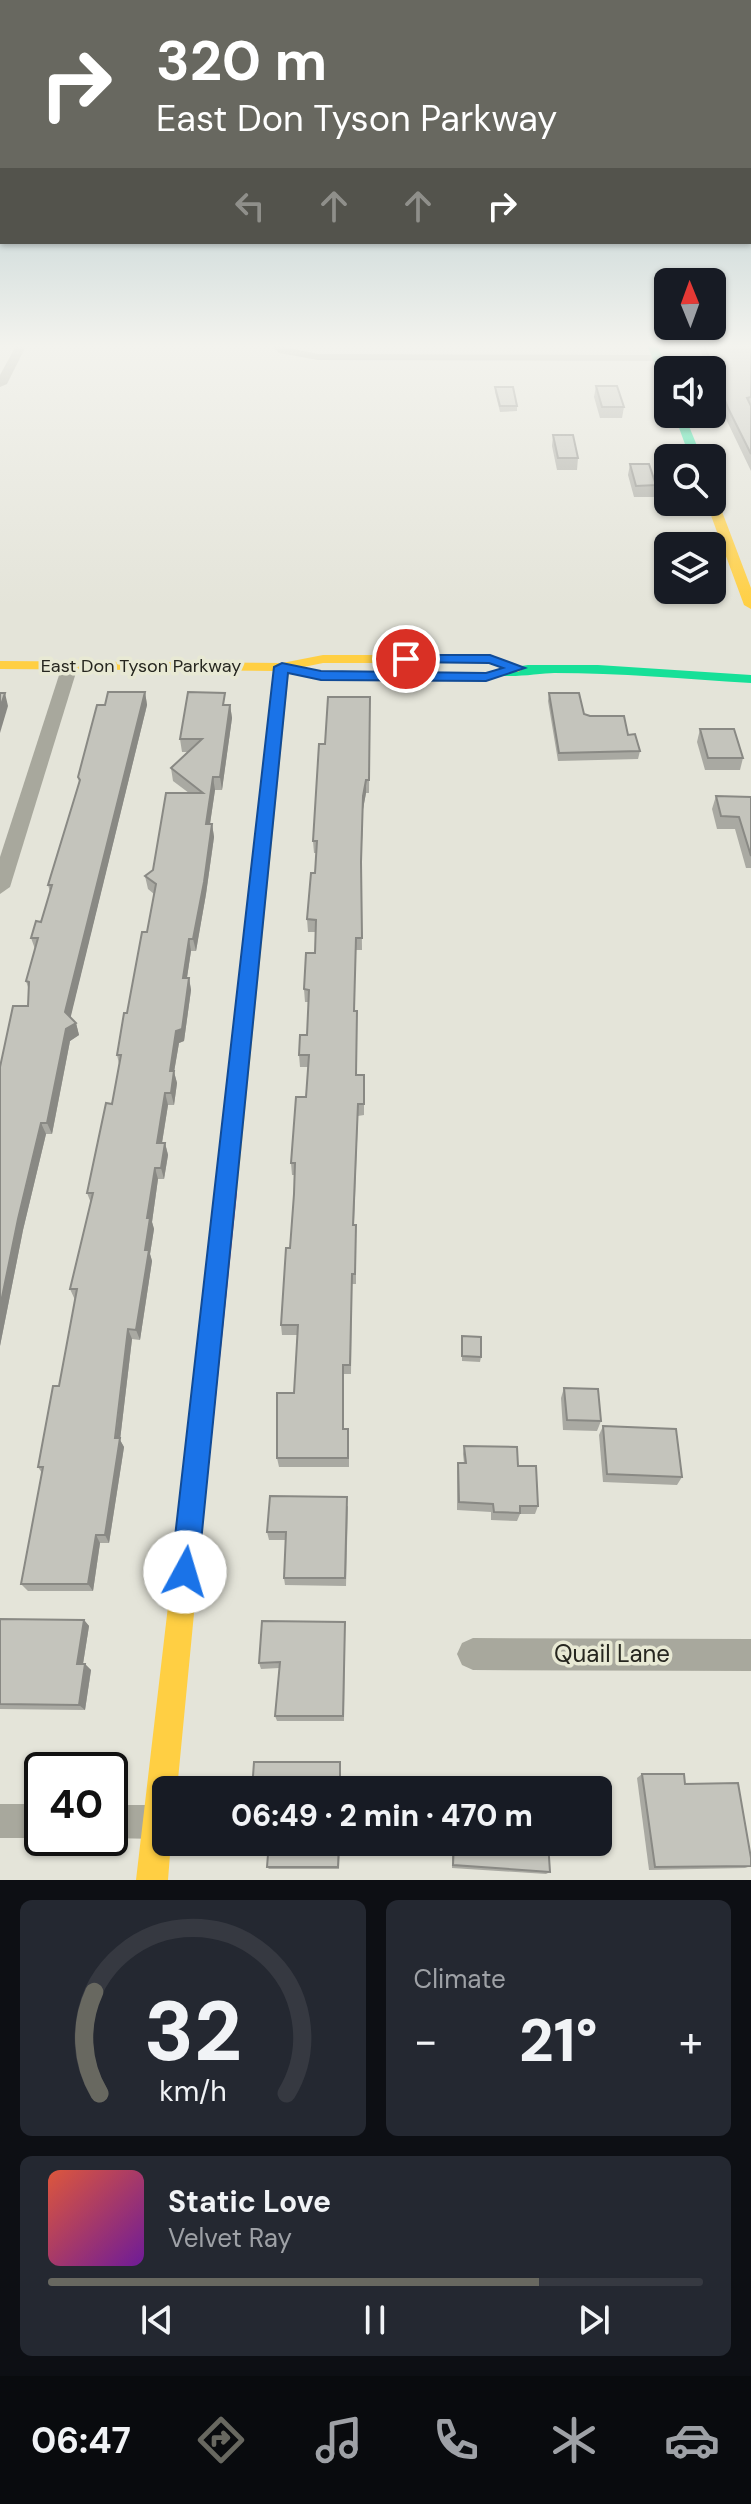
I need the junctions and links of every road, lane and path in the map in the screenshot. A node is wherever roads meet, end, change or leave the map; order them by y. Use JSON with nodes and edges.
{"nodes":[{"id":1,"x":718,"y":516,"type":"edge"},
{"id":2,"x":751,"y":605,"type":"edge"},
{"id":3,"x":0,"y":665,"type":"edge"},
{"id":4,"x":70,"y":666,"type":"junction"},
{"id":5,"x":282,"y":667,"type":"junction"},
{"id":6,"x":751,"y":679,"type":"edge"},
{"id":7,"x":0,"y":887,"type":"edge"},
{"id":8,"x":473,"y":1654,"type":"dead end"},
{"id":9,"x":751,"y":1655,"type":"edge"},
{"id":10,"x":163,"y":1776,"type":"edge"},
{"id":11,"x":0,"y":1821,"type":"edge"},
{"id":12,"x":24,"y":1821,"type":"edge"},
{"id":13,"x":128,"y":1822,"type":"edge"},
{"id":14,"x":152,"y":1822,"type":"edge"},
{"id":15,"x":154,"y":1856,"type":"edge"},
{"id":16,"x":152,"y":1880,"type":"edge"}],
"edges":[{"from":1,"to":2,"type":"main road"},
{"from":3,"to":4,"type":"main road","name":"East Don Tyson Parkway"},
{"from":4,"to":5,"type":"main road","name":"East Don Tyson Parkway"},
{"from":4,"to":7,"type":"street"},
{"from":5,"to":6,"type":"main road","name":"East Don Tyson Parkway"},
{"from":5,"to":10,"type":"main road"},
{"from":8,"to":9,"type":"street","name":"Quail Lane"},
{"from":11,"to":12,"type":"street"},
{"from":13,"to":14,"type":"street"},
{"from":15,"to":16,"type":"main road"}]}
